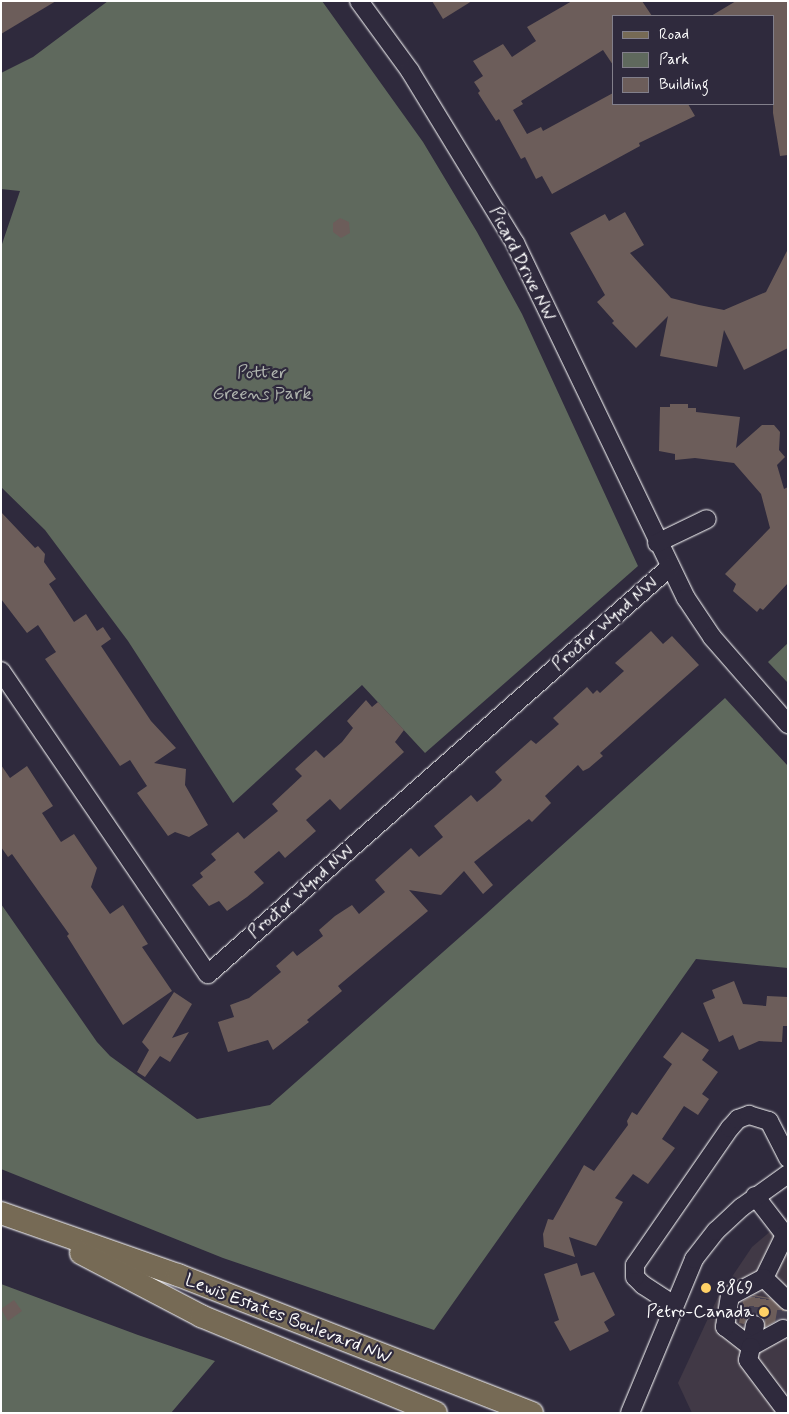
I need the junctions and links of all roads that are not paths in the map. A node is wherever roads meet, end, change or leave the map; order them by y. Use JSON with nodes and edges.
{"nodes":[{"id":1,"x":359,"y":1,"type":"edge"},
{"id":2,"x":707,"y":519,"type":"dead end"},
{"id":3,"x":658,"y":543,"type":"junction"},
{"id":4,"x":670,"y":567,"type":"junction"},
{"id":5,"x":1,"y":671,"type":"edge"},
{"id":6,"x":788,"y":724,"type":"edge"},
{"id":7,"x":788,"y":1158,"type":"edge"},
{"id":8,"x":788,"y":1174,"type":"edge"},
{"id":9,"x":755,"y":1196,"type":"junction"},
{"id":10,"x":1,"y":1213,"type":"edge"},
{"id":11,"x":42,"y":1229,"type":"junction"},
{"id":12,"x":786,"y":1235,"type":"edge"},
{"id":13,"x":764,"y":1278,"type":"junction"},
{"id":14,"x":760,"y":1296,"type":"tunnel mouth"},
{"id":15,"x":788,"y":1301,"type":"edge"},
{"id":16,"x":674,"y":1305,"type":"junction"},
{"id":17,"x":755,"y":1325,"type":"tunnel mouth"},
{"id":18,"x":783,"y":1330,"type":"dead end"},
{"id":19,"x":751,"y":1347,"type":"junction"},
{"id":20,"x":436,"y":1413,"type":"edge"},
{"id":21,"x":532,"y":1413,"type":"edge"},
{"id":22,"x":630,"y":1413,"type":"edge"},
{"id":23,"x":788,"y":1413,"type":"edge"}],
"edges":[{"from":1,"to":3,"type":"street","name":"Picard Drive NW"},
{"from":2,"to":3,"type":"street"},
{"from":3,"to":4,"type":"street","name":"Picard Drive NW"},
{"from":4,"to":5,"type":"street","name":"Proctor Wynd NW"},
{"from":4,"to":6,"type":"street","name":"Picard Drive NW"},
{"from":7,"to":16,"type":"street"},
{"from":8,"to":9,"type":"street"},
{"from":9,"to":12,"type":"street"},
{"from":9,"to":16,"type":"street"},
{"from":10,"to":11,"type":"main road","name":"Lewis Estates Boulevard NW"},
{"from":11,"to":20,"type":"main road","name":"Lewis Estates Boulevard NW"},
{"from":11,"to":21,"type":"main road","name":"Lewis Estates Boulevard NW"},
{"from":12,"to":13,"type":"street"},
{"from":13,"to":14,"type":"street"},
{"from":13,"to":15,"type":"street"},
{"from":13,"to":19,"type":"street"},
{"from":16,"to":22,"type":"street"},
{"from":17,"to":19,"type":"street"},
{"from":18,"to":19,"type":"street"},
{"from":19,"to":23,"type":"street"}]}
